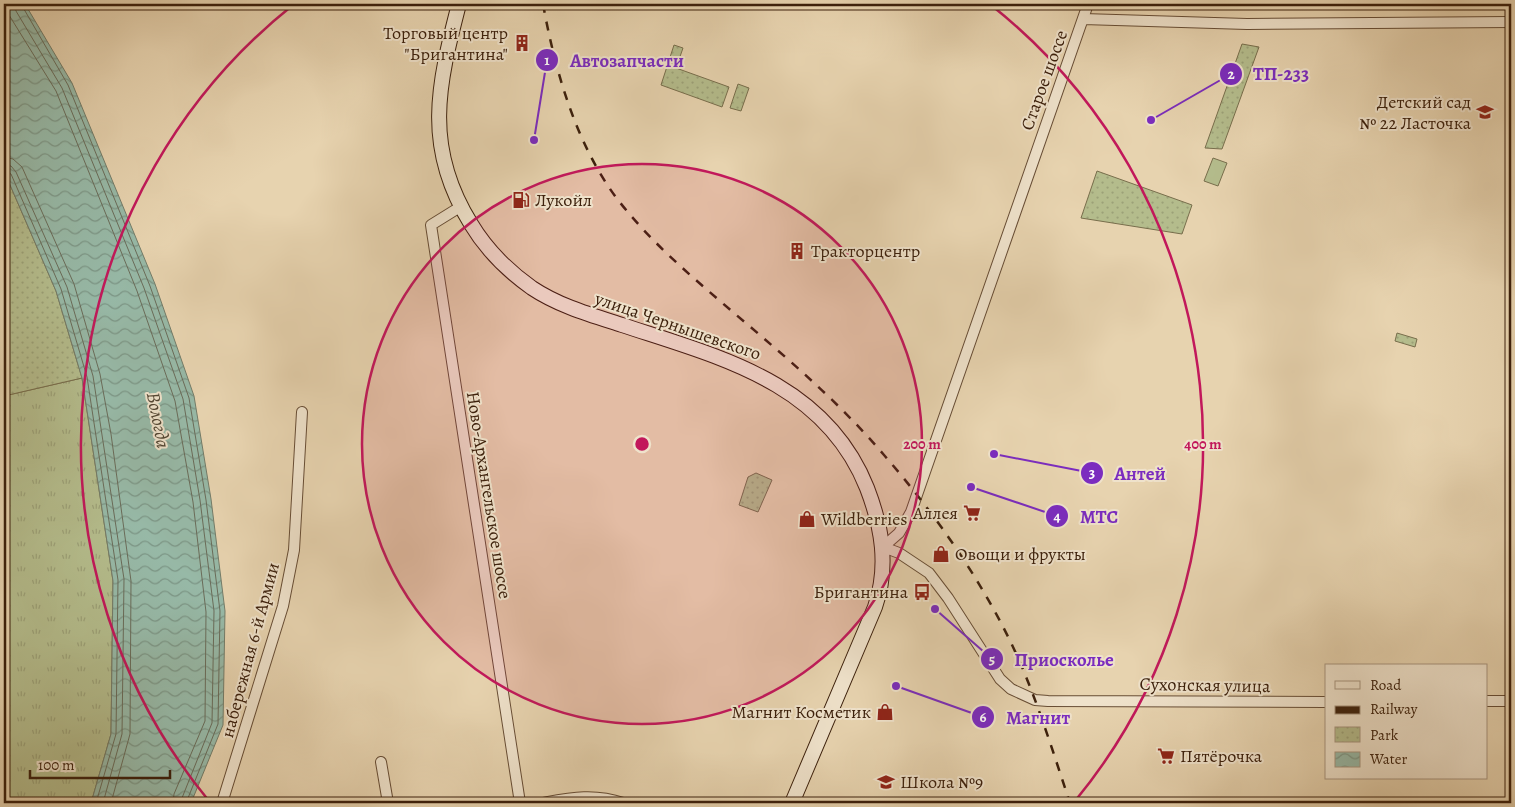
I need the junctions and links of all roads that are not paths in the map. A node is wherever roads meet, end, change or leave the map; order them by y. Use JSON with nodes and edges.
{"nodes":[{"id":1,"x":459,"y":4,"type":"edge"},
{"id":2,"x":1088,"y":4,"type":"edge"},
{"id":3,"x":1083,"y":20,"type":"junction"},
{"id":4,"x":1511,"y":22,"type":"edge"},
{"id":5,"x":460,"y":207,"type":"junction"},
{"id":6,"x":302,"y":412,"type":"dead end"},
{"id":7,"x":883,"y":547,"type":"junction"},
{"id":8,"x":1488,"y":701,"type":"edge"},
{"id":9,"x":1511,"y":701,"type":"edge"},
{"id":10,"x":1325,"y":702,"type":"edge"},
{"id":11,"x":381,"y":762,"type":"dead end"},
{"id":12,"x":222,"y":803,"type":"edge"},
{"id":13,"x":388,"y":803,"type":"edge"},
{"id":14,"x":520,"y":803,"type":"edge"},
{"id":15,"x":542,"y":803,"type":"edge"},
{"id":16,"x":623,"y":803,"type":"edge"},
{"id":17,"x":792,"y":803,"type":"edge"}],
"edges":[{"from":1,"to":5,"type":"main road","name":"улица Чернышевского"},
{"from":2,"to":3,"type":"street"},
{"from":3,"to":4,"type":"street","name":"Старое шоссе"},
{"from":3,"to":7,"type":"street","name":"Старое шоссе"},
{"from":5,"to":7,"type":"main road","name":"улица Чернышевского"},
{"from":5,"to":14,"type":"street","name":"Ново-Архангельское шоссе"},
{"from":6,"to":12,"type":"street","name":"набережная 6-й Армии"},
{"from":7,"to":10,"type":"street","name":"Сухонская улица"},
{"from":7,"to":17,"type":"main road","name":"улица Чернышевского"},
{"from":8,"to":9,"type":"street"},
{"from":11,"to":13,"type":"street"},
{"from":15,"to":16,"type":"street"}]}
